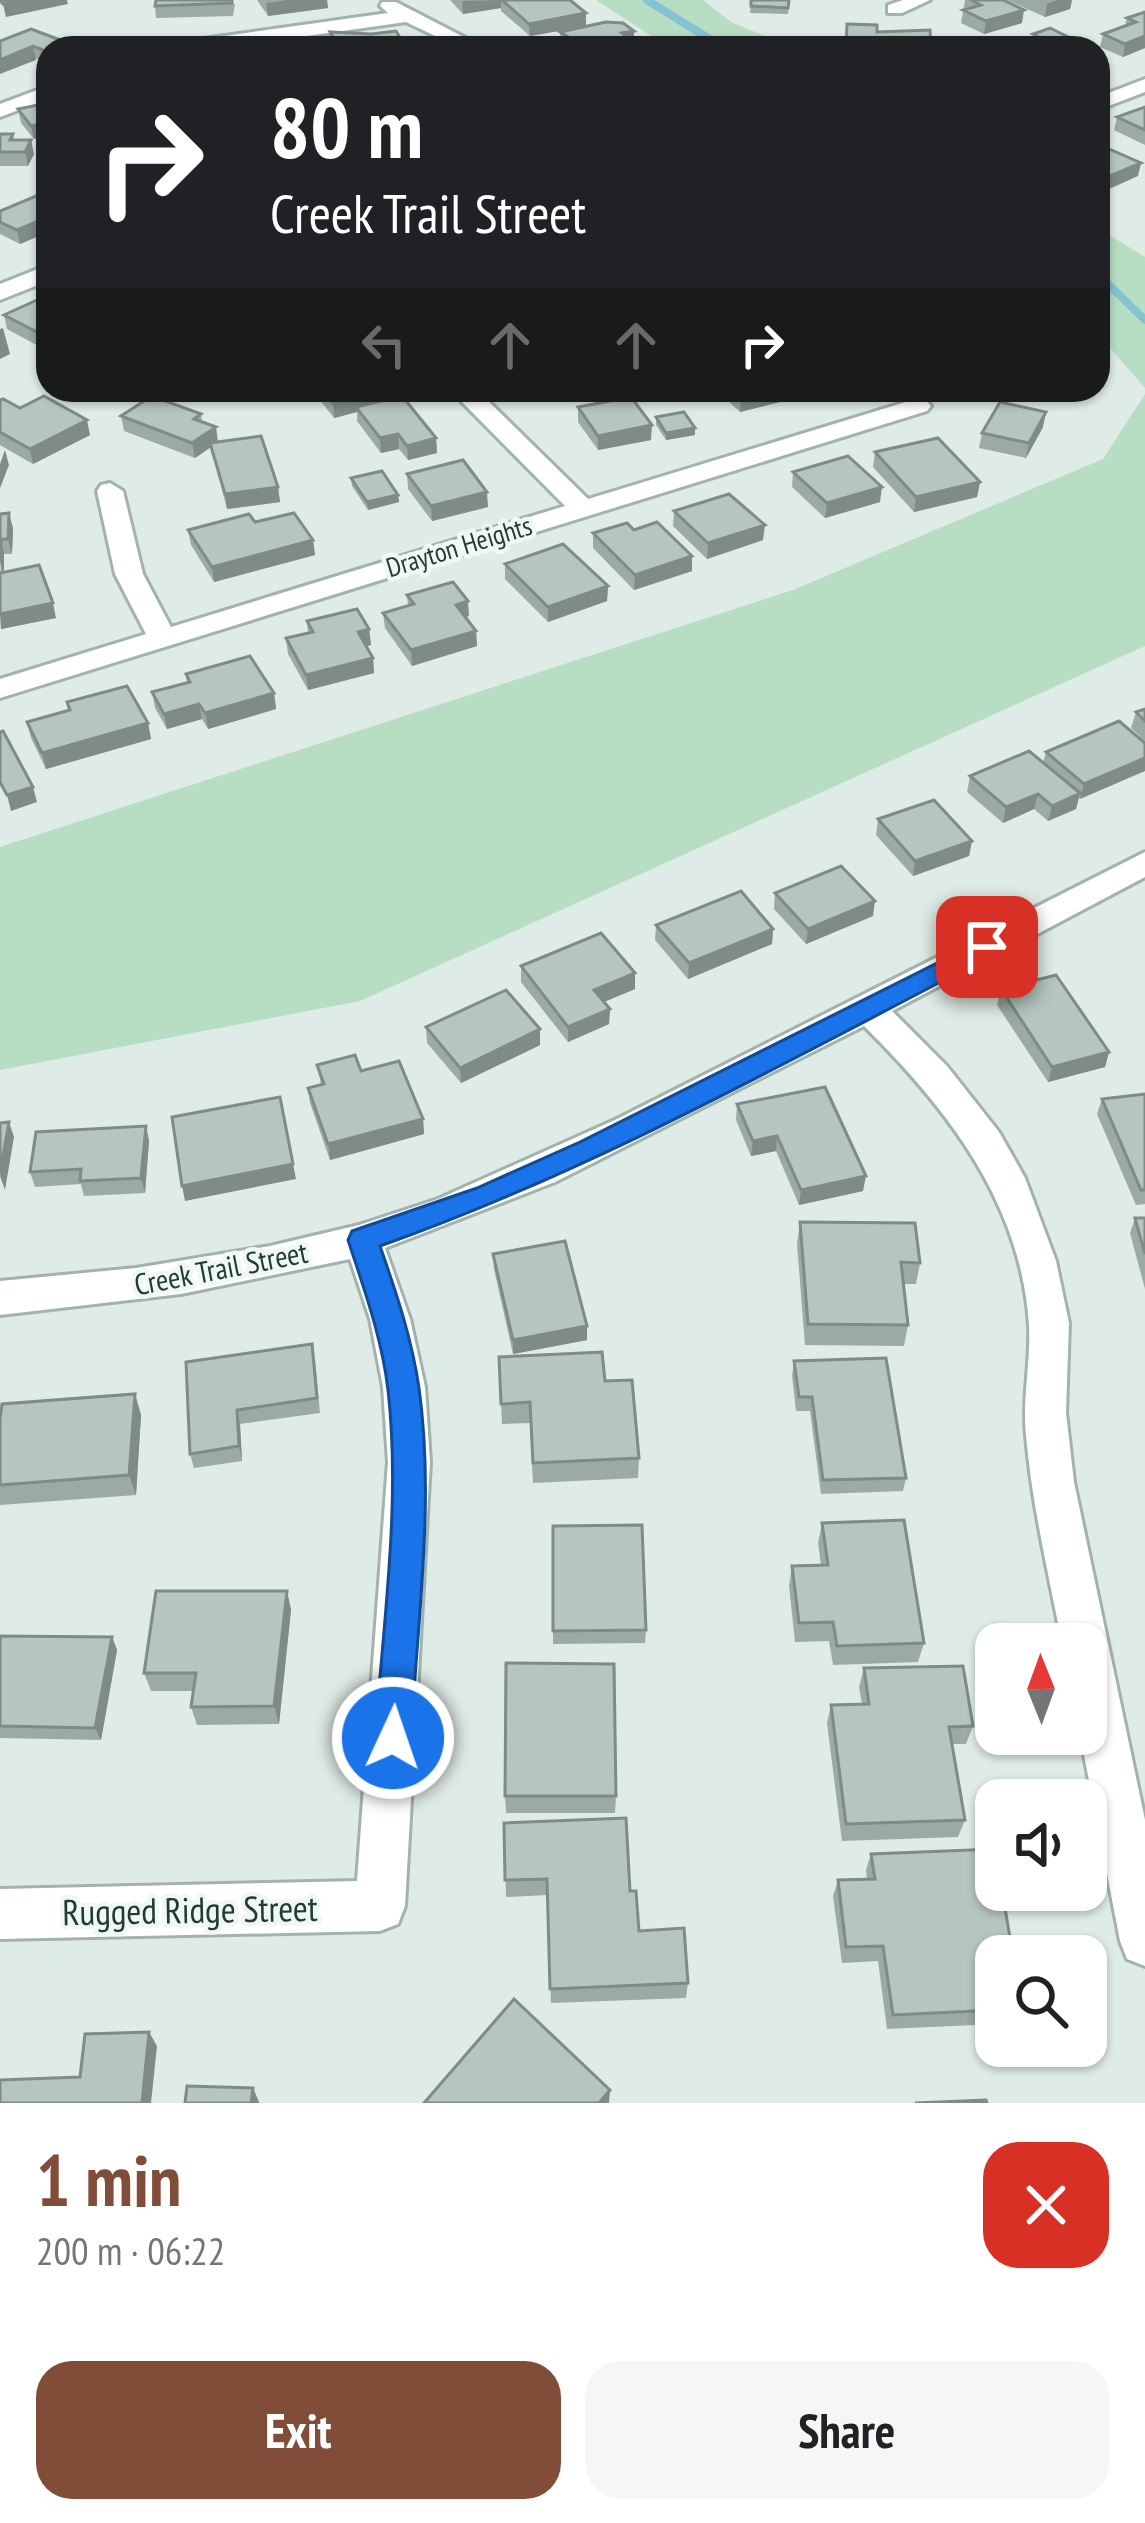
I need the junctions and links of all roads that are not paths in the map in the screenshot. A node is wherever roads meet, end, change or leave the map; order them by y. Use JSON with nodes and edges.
{"nodes":[{"id":1,"x":381,"y":0,"type":"edge"},
{"id":2,"x":921,"y":0,"type":"edge"},
{"id":3,"x":895,"y":9,"type":"dead end"},
{"id":4,"x":405,"y":16,"type":"junction"},
{"id":5,"x":266,"y":36,"type":"edge"},
{"id":6,"x":449,"y":36,"type":"edge"},
{"id":7,"x":1145,"y":85,"type":"edge"},
{"id":8,"x":36,"y":97,"type":"edge"},
{"id":9,"x":1110,"y":99,"type":"edge"},
{"id":10,"x":0,"y":111,"type":"edge"},
{"id":11,"x":36,"y":277,"type":"edge"},
{"id":12,"x":0,"y":293,"type":"edge"},
{"id":13,"x":475,"y":402,"type":"edge"},
{"id":14,"x":895,"y":402,"type":"edge"},
{"id":15,"x":110,"y":491,"type":"dead end"},
{"id":16,"x":583,"y":509,"type":"junction"},
{"id":17,"x":163,"y":638,"type":"junction"},
{"id":18,"x":0,"y":688,"type":"edge"},
{"id":19,"x":1145,"y":863,"type":"edge"},
{"id":20,"x":868,"y":1010,"type":"junction"},
{"id":21,"x":363,"y":1240,"type":"junction"},
{"id":22,"x":0,"y":1298,"type":"edge"},
{"id":23,"x":1082,"y":1623,"type":"edge"},
{"id":24,"x":1107,"y":1751,"type":"edge"},
{"id":25,"x":0,"y":1914,"type":"edge"},
{"id":26,"x":1145,"y":1942,"type":"edge"}],
"edges":[{"from":1,"to":4,"type":"street"},
{"from":2,"to":3,"type":"street"},
{"from":4,"to":5,"type":"street"},
{"from":4,"to":6,"type":"street"},
{"from":7,"to":9,"type":"street"},
{"from":8,"to":10,"type":"street"},
{"from":11,"to":12,"type":"street"},
{"from":13,"to":16,"type":"street"},
{"from":14,"to":16,"type":"street","name":"Drayton Heights"},
{"from":15,"to":17,"type":"street"},
{"from":16,"to":17,"type":"street","name":"Drayton Heights"},
{"from":17,"to":18,"type":"street","name":"Drayton Heights"},
{"from":19,"to":20,"type":"street","name":"Creek Trail Street"},
{"from":20,"to":21,"type":"street","name":"Creek Trail Street"},
{"from":20,"to":23,"type":"street"},
{"from":21,"to":22,"type":"street","name":"Creek Trail Street"},
{"from":21,"to":25,"type":"street","name":"Rugged Ridge Street"},
{"from":24,"to":26,"type":"street"}]}
